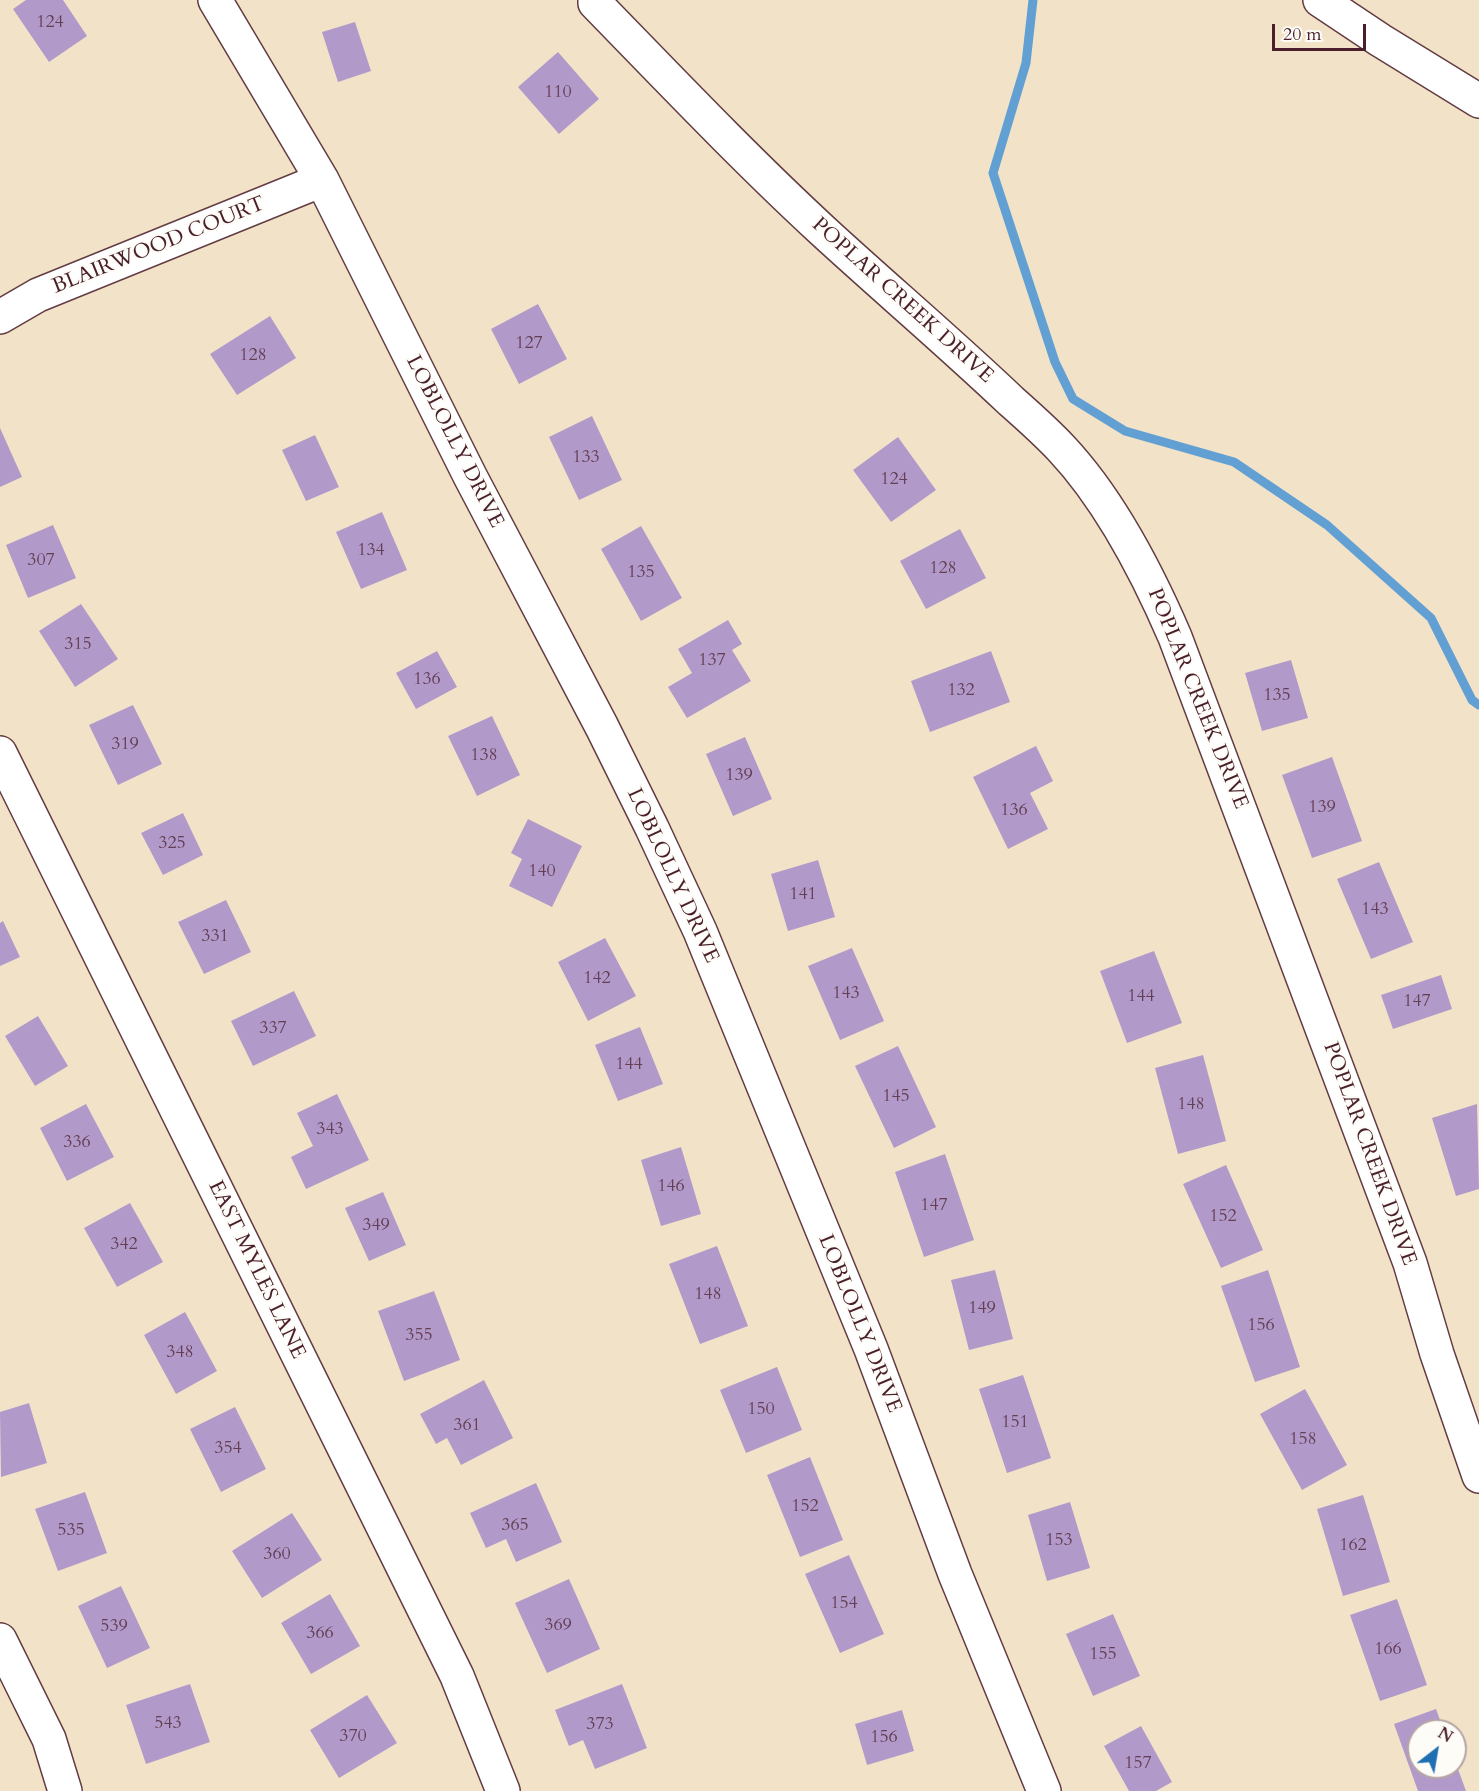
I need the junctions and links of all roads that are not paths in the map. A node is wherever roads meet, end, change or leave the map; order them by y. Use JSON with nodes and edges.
{"nodes":[{"id":1,"x":216,"y":0,"type":"edge"},
{"id":2,"x":595,"y":0,"type":"edge"},
{"id":3,"x":1320,"y":0,"type":"edge"},
{"id":4,"x":1479,"y":101,"type":"edge"},
{"id":5,"x":322,"y":180,"type":"junction"},
{"id":6,"x":0,"y":317,"type":"edge"},
{"id":7,"x":0,"y":753,"type":"edge"},
{"id":8,"x":1479,"y":1476,"type":"edge"},
{"id":9,"x":0,"y":1640,"type":"edge"},
{"id":10,"x":65,"y":1791,"type":"edge"},
{"id":11,"x":503,"y":1791,"type":"edge"},
{"id":12,"x":1044,"y":1791,"type":"edge"}],
"edges":[{"from":1,"to":5,"type":"street","name":"LOBLOLLY DRIVE"},
{"from":2,"to":8,"type":"street","name":"POPLAR CREEK DRIVE"},
{"from":3,"to":4,"type":"street"},
{"from":5,"to":6,"type":"street","name":"BLAIRWOOD COURT"},
{"from":5,"to":12,"type":"street","name":"LOBLOLLY DRIVE"},
{"from":7,"to":11,"type":"street","name":"EAST MYLES LANE"},
{"from":9,"to":10,"type":"street"}]}
